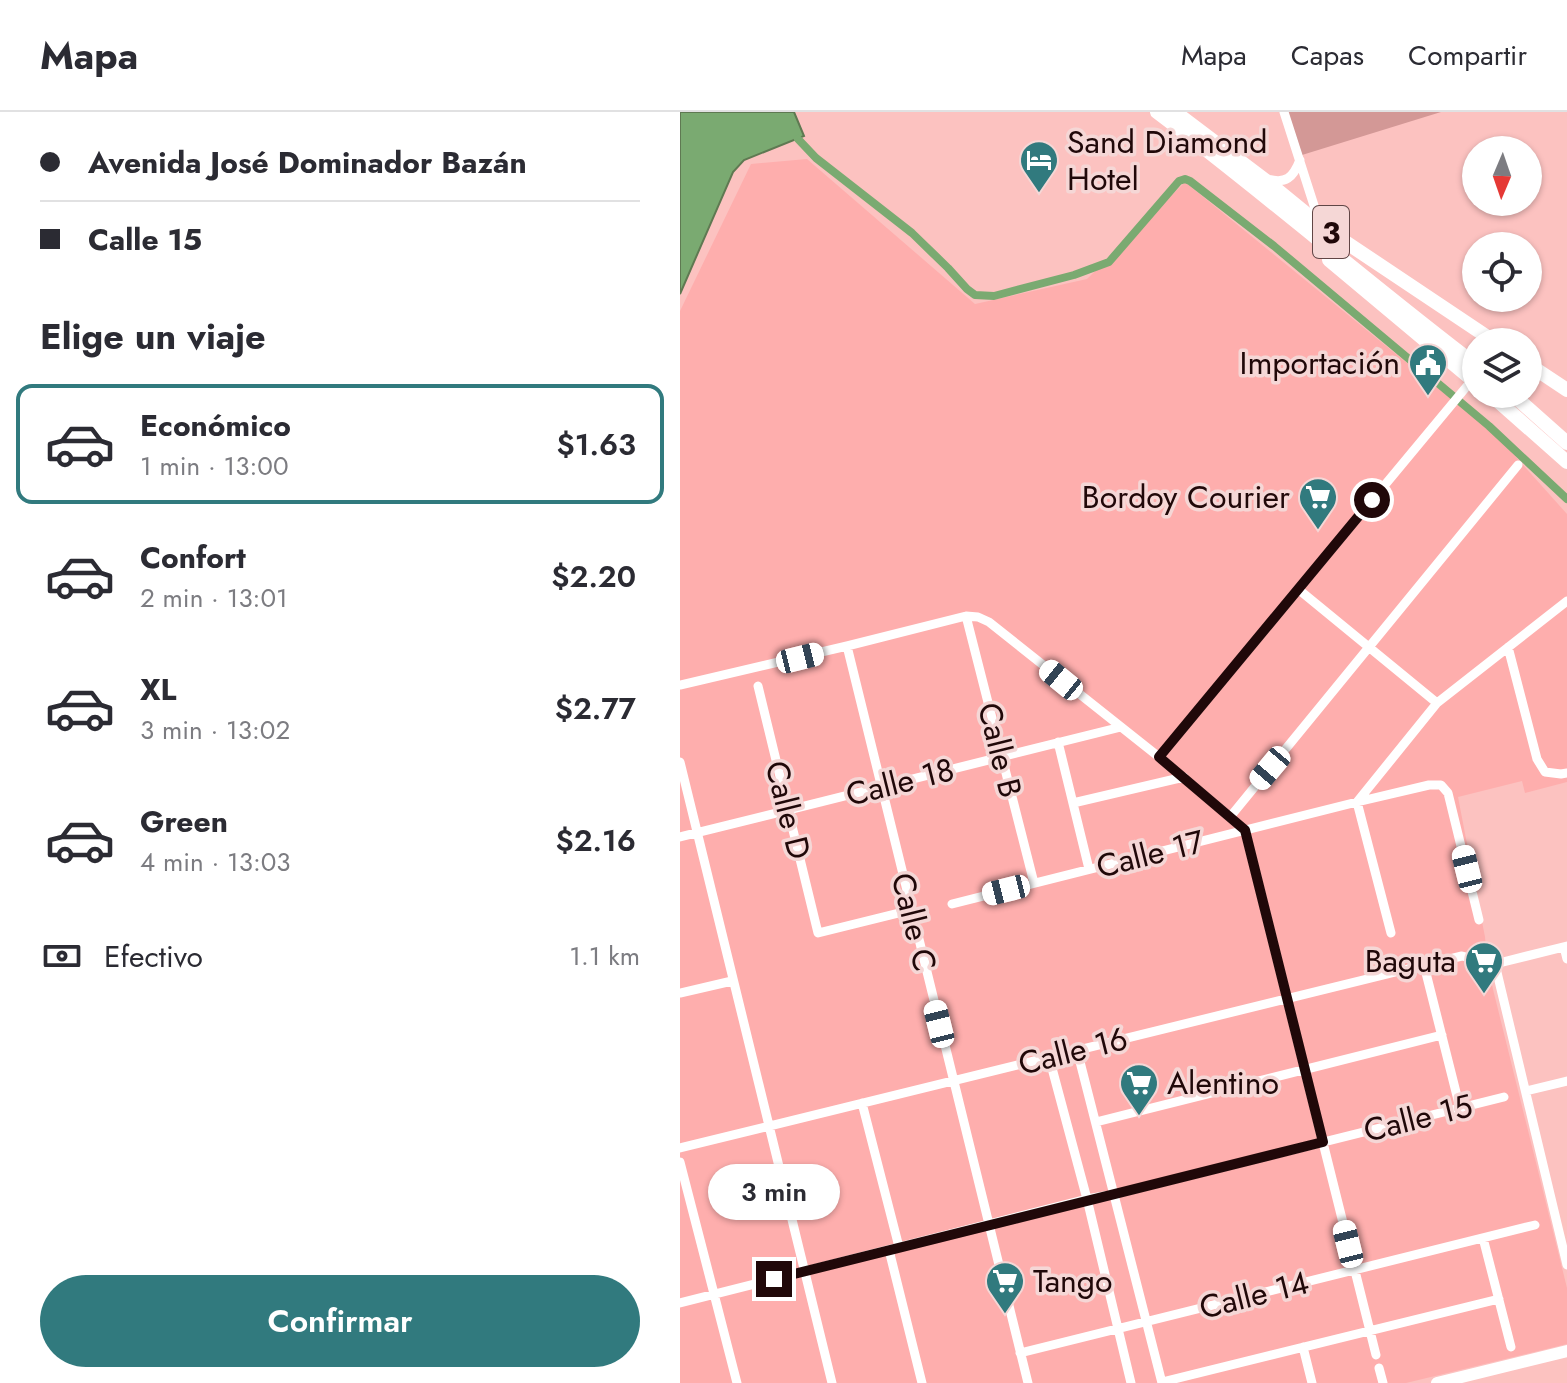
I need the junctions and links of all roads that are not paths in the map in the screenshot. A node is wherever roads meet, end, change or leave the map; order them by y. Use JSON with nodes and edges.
{"nodes":[{"id":1,"x":1157,"y":112,"type":"edge"},
{"id":2,"x":1175,"y":112,"type":"edge"},
{"id":3,"x":1284,"y":112,"type":"edge"},
{"id":4,"x":1210,"y":153,"type":"junction"},
{"id":5,"x":1300,"y":160,"type":"junction"},
{"id":6,"x":1253,"y":171,"type":"junction"},
{"id":7,"x":1320,"y":225,"type":"junction"},
{"id":8,"x":1469,"y":328,"type":"edge"},
{"id":9,"x":1462,"y":363,"type":"edge"},
{"id":10,"x":1462,"y":365,"type":"edge"},
{"id":11,"x":1542,"y":373,"type":"edge"},
{"id":12,"x":1542,"y":380,"type":"edge"},
{"id":13,"x":1563,"y":387,"type":"edge"},
{"id":14,"x":1462,"y":392,"type":"edge"},
{"id":15,"x":1508,"y":408,"type":"edge"},
{"id":16,"x":1528,"y":408,"type":"edge"},
{"id":17,"x":1510,"y":410,"type":"joint"},
{"id":18,"x":1567,"y":443,"type":"edge"},
{"id":19,"x":1567,"y":462,"type":"edge"},
{"id":20,"x":1518,"y":465,"type":"dead end"},
{"id":21,"x":1298,"y":589,"type":"junction"},
{"id":22,"x":1567,"y":601,"type":"edge"},
{"id":23,"x":966,"y":616,"type":"junction"},
{"id":24,"x":847,"y":646,"type":"junction"},
{"id":25,"x":1369,"y":647,"type":"junction"},
{"id":26,"x":1508,"y":647,"type":"junction"},
{"id":27,"x":680,"y":685,"type":"edge"},
{"id":28,"x":758,"y":686,"type":"dead end"},
{"id":29,"x":1437,"y":703,"type":"junction"},
{"id":30,"x":1121,"y":727,"type":"junction"},
{"id":31,"x":1058,"y":742,"type":"junction"},
{"id":32,"x":1001,"y":757,"type":"junction"},
{"id":33,"x":1159,"y":757,"type":"junction"},
{"id":34,"x":680,"y":762,"type":"edge"},
{"id":35,"x":1567,"y":773,"type":"edge"},
{"id":36,"x":1184,"y":777,"type":"junction"},
{"id":37,"x":881,"y":787,"type":"junction"},
{"id":38,"x":1357,"y":802,"type":"junction"},
{"id":39,"x":1073,"y":803,"type":"junction"},
{"id":40,"x":788,"y":810,"type":"junction"},
{"id":41,"x":1230,"y":817,"type":"junction"},
{"id":42,"x":1245,"y":830,"type":"junction"},
{"id":43,"x":697,"y":833,"type":"junction"},
{"id":44,"x":680,"y":837,"type":"edge"},
{"id":45,"x":1089,"y":869,"type":"junction"},
{"id":46,"x":1034,"y":883,"type":"junction"},
{"id":47,"x":952,"y":904,"type":"dead end"},
{"id":48,"x":911,"y":910,"type":"junction"},
{"id":49,"x":1479,"y":920,"type":"dead end"},
{"id":50,"x":1391,"y":933,"type":"dead end"},
{"id":51,"x":1566,"y":947,"type":"edge"},
{"id":52,"x":1567,"y":959,"type":"edge"},
{"id":53,"x":1495,"y":964,"type":"junction"},
{"id":54,"x":1424,"y":965,"type":"junction"},
{"id":55,"x":732,"y":981,"type":"junction"},
{"id":56,"x":680,"y":993,"type":"edge"},
{"id":57,"x":1287,"y":998,"type":"junction"},
{"id":58,"x":1442,"y":1035,"type":"junction"},
{"id":59,"x":1077,"y":1050,"type":"junction"},
{"id":60,"x":1049,"y":1057,"type":"junction"},
{"id":61,"x":1305,"y":1070,"type":"junction"},
{"id":62,"x":953,"y":1081,"type":"junction"},
{"id":63,"x":1567,"y":1081,"type":"edge"},
{"id":64,"x":1526,"y":1091,"type":"junction"},
{"id":65,"x":1504,"y":1097,"type":"dead end"},
{"id":66,"x":862,"y":1103,"type":"junction"},
{"id":67,"x":1460,"y":1108,"type":"junction"},
{"id":68,"x":1096,"y":1122,"type":"junction"},
{"id":69,"x":770,"y":1126,"type":"junction"},
{"id":70,"x":1323,"y":1142,"type":"junction"},
{"id":71,"x":680,"y":1148,"type":"edge"},
{"id":72,"x":680,"y":1162,"type":"edge"},
{"id":73,"x":1115,"y":1194,"type":"junction"},
{"id":74,"x":1087,"y":1199,"type":"junction"},
{"id":75,"x":1567,"y":1217,"type":"edge"},
{"id":76,"x":1556,"y":1219,"type":"junction"},
{"id":77,"x":989,"y":1225,"type":"junction"},
{"id":78,"x":1535,"y":1225,"type":"dead end"},
{"id":79,"x":1483,"y":1238,"type":"junction"},
{"id":80,"x":894,"y":1249,"type":"junction"},
{"id":81,"x":1567,"y":1265,"type":"edge"},
{"id":82,"x":1355,"y":1270,"type":"junction"},
{"id":83,"x":804,"y":1271,"type":"junction"},
{"id":84,"x":714,"y":1294,"type":"junction"},
{"id":85,"x":1499,"y":1299,"type":"junction"},
{"id":86,"x":680,"y":1303,"type":"edge"},
{"id":87,"x":1148,"y":1321,"type":"junction"},
{"id":88,"x":1119,"y":1327,"type":"junction"},
{"id":89,"x":1370,"y":1331,"type":"junction"},
{"id":90,"x":1303,"y":1347,"type":"junction"},
{"id":91,"x":1511,"y":1347,"type":"dead end"},
{"id":92,"x":1567,"y":1351,"type":"edge"},
{"id":93,"x":1020,"y":1353,"type":"junction"},
{"id":94,"x":1376,"y":1355,"type":"dead end"},
{"id":95,"x":1379,"y":1368,"type":"dead end"},
{"id":96,"x":737,"y":1383,"type":"edge"},
{"id":97,"x":832,"y":1383,"type":"edge"},
{"id":98,"x":922,"y":1383,"type":"edge"},
{"id":99,"x":1028,"y":1383,"type":"edge"},
{"id":100,"x":1131,"y":1383,"type":"edge"},
{"id":101,"x":1162,"y":1383,"type":"edge"},
{"id":102,"x":1312,"y":1383,"type":"edge"},
{"id":103,"x":1383,"y":1383,"type":"edge"},
{"id":104,"x":1437,"y":1383,"type":"edge"}],
"edges":[{"from":1,"to":4,"type":"main road","number":"3"},
{"from":2,"to":6,"type":"main road","number":"3"},
{"from":3,"to":5,"type":"street"},
{"from":4,"to":9,"type":"main road","number":"3"},
{"from":4,"to":10,"type":"main road"},
{"from":5,"to":6,"type":"street"},
{"from":5,"to":7,"type":"street"},
{"from":6,"to":7,"type":"main road","number":"3"},
{"from":7,"to":8,"type":"main road","number":"3"},
{"from":11,"to":13,"type":"main road"},
{"from":12,"to":13,"type":"main road"},
{"from":14,"to":21,"type":"street"},
{"from":15,"to":17,"type":"main road"},
{"from":16,"to":18,"type":"main road"},
{"from":17,"to":19,"type":"main road"},
{"from":20,"to":25,"type":"street"},
{"from":21,"to":25,"type":"street"},
{"from":21,"to":33,"type":"street"},
{"from":22,"to":26,"type":"street"},
{"from":23,"to":24,"type":"street"},
{"from":23,"to":30,"type":"street"},
{"from":23,"to":32,"type":"street","name":"Calle B"},
{"from":24,"to":27,"type":"street"},
{"from":24,"to":37,"type":"street","name":"Calle C"},
{"from":25,"to":29,"type":"street"},
{"from":25,"to":41,"type":"street"},
{"from":26,"to":29,"type":"street"},
{"from":26,"to":35,"type":"street"},
{"from":28,"to":40,"type":"street","name":"Calle D"},
{"from":29,"to":38,"type":"street"},
{"from":30,"to":31,"type":"street","name":"Calle 18"},
{"from":30,"to":33,"type":"street"},
{"from":31,"to":32,"type":"street","name":"Calle 18"},
{"from":31,"to":39,"type":"street"},
{"from":32,"to":37,"type":"street","name":"Calle 18"},
{"from":32,"to":46,"type":"street","name":"Calle B"},
{"from":33,"to":36,"type":"street"},
{"from":34,"to":43,"type":"street"},
{"from":36,"to":39,"type":"street"},
{"from":36,"to":41,"type":"street"},
{"from":37,"to":40,"type":"street","name":"Calle 18"},
{"from":37,"to":48,"type":"street","name":"Calle C"},
{"from":38,"to":42,"type":"street","name":"Calle 17"},
{"from":38,"to":49,"type":"street","name":"Calle 17"},
{"from":38,"to":50,"type":"street"},
{"from":39,"to":45,"type":"street"},
{"from":40,"to":43,"type":"street","name":"Calle 18"},
{"from":40,"to":48,"type":"street","name":"Calle D"},
{"from":41,"to":42,"type":"street"},
{"from":42,"to":45,"type":"street","name":"Calle 17"},
{"from":42,"to":57,"type":"street"},
{"from":43,"to":44,"type":"street","name":"Calle 18"},
{"from":43,"to":55,"type":"street"},
{"from":45,"to":46,"type":"street","name":"Calle 17"},
{"from":46,"to":47,"type":"street","name":"Calle 17"},
{"from":48,"to":62,"type":"street","name":"Calle C"},
{"from":51,"to":52,"type":"street"},
{"from":51,"to":53,"type":"street","name":"Calle 16"},
{"from":53,"to":54,"type":"street","name":"Calle 16"},
{"from":53,"to":64,"type":"street"},
{"from":54,"to":57,"type":"street","name":"Calle 16"},
{"from":54,"to":58,"type":"street"},
{"from":55,"to":56,"type":"street"},
{"from":55,"to":69,"type":"street"},
{"from":57,"to":59,"type":"street","name":"Calle 16"},
{"from":57,"to":61,"type":"street"},
{"from":58,"to":61,"type":"street"},
{"from":58,"to":67,"type":"street"},
{"from":59,"to":60,"type":"street","name":"Calle 16"},
{"from":59,"to":68,"type":"street"},
{"from":60,"to":62,"type":"street","name":"Calle 16"},
{"from":60,"to":74,"type":"street"},
{"from":61,"to":68,"type":"street"},
{"from":61,"to":70,"type":"street"},
{"from":62,"to":66,"type":"street","name":"Calle 16"},
{"from":62,"to":77,"type":"street","name":"Calle C"},
{"from":63,"to":64,"type":"street"},
{"from":64,"to":76,"type":"street"},
{"from":65,"to":67,"type":"street","name":"Calle 15"},
{"from":66,"to":69,"type":"street","name":"Calle 16"},
{"from":66,"to":80,"type":"street"},
{"from":67,"to":70,"type":"street","name":"Calle 15"},
{"from":68,"to":73,"type":"street"},
{"from":69,"to":71,"type":"street","name":"Calle 16"},
{"from":69,"to":83,"type":"street"},
{"from":70,"to":73,"type":"street","name":"Calle 15"},
{"from":70,"to":82,"type":"street"},
{"from":72,"to":84,"type":"street"},
{"from":73,"to":74,"type":"street","name":"Calle 15"},
{"from":73,"to":87,"type":"street"},
{"from":74,"to":77,"type":"street","name":"Calle 15"},
{"from":74,"to":88,"type":"street"},
{"from":75,"to":76,"type":"street"},
{"from":76,"to":81,"type":"street"},
{"from":77,"to":80,"type":"street","name":"Calle 15"},
{"from":77,"to":93,"type":"street","name":"Calle C"},
{"from":78,"to":79,"type":"street","name":"Calle 14"},
{"from":79,"to":82,"type":"street","name":"Calle 14"},
{"from":79,"to":85,"type":"street"},
{"from":80,"to":83,"type":"street","name":"Calle 15"},
{"from":80,"to":98,"type":"street"},
{"from":82,"to":87,"type":"street","name":"Calle 14"},
{"from":82,"to":89,"type":"street"},
{"from":83,"to":84,"type":"street","name":"Calle 15"},
{"from":83,"to":97,"type":"street"},
{"from":84,"to":86,"type":"street","name":"Calle 15"},
{"from":84,"to":96,"type":"street"},
{"from":85,"to":89,"type":"street"},
{"from":85,"to":91,"type":"street"},
{"from":87,"to":88,"type":"street","name":"Calle 14"},
{"from":87,"to":101,"type":"street"},
{"from":88,"to":93,"type":"street","name":"Calle 14"},
{"from":88,"to":100,"type":"street"},
{"from":89,"to":90,"type":"street"},
{"from":89,"to":94,"type":"street"},
{"from":90,"to":101,"type":"street"},
{"from":90,"to":102,"type":"street"},
{"from":92,"to":104,"type":"main road"},
{"from":93,"to":99,"type":"street","name":"Calle C"},
{"from":95,"to":103,"type":"street"}]}
